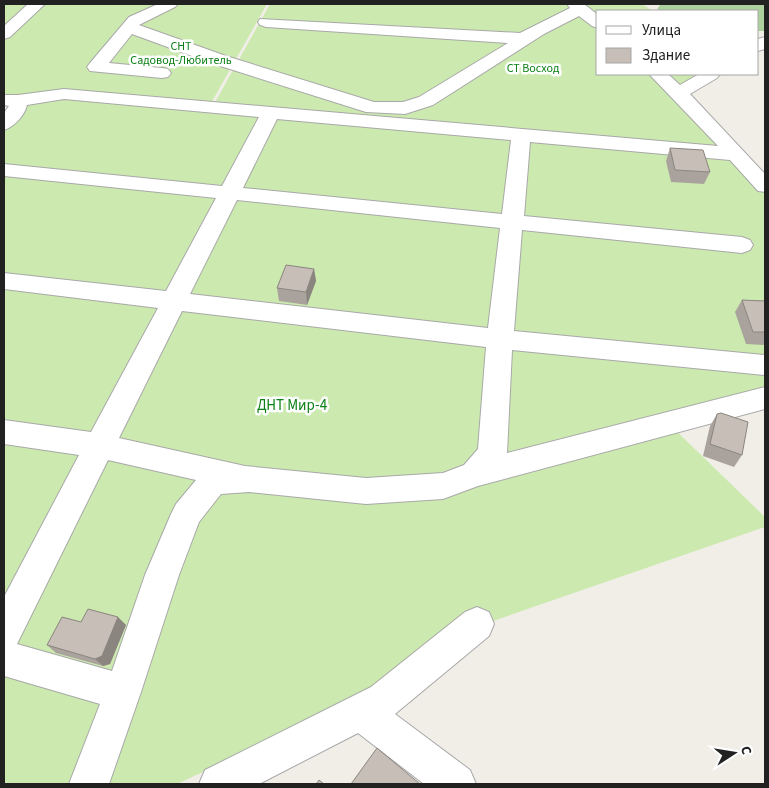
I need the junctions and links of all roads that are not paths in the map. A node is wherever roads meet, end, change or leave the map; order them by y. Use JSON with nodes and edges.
{"nodes":[{"id":1,"x":37,"y":4,"type":"edge"},
{"id":2,"x":170,"y":4,"type":"edge"},
{"id":3,"x":577,"y":6,"type":"edge"},
{"id":4,"x":596,"y":21,"type":"edge"},
{"id":5,"x":266,"y":22,"type":"dead end"},
{"id":6,"x":129,"y":27,"type":"junction"},
{"id":7,"x":536,"y":33,"type":"junction"},
{"id":8,"x":4,"y":34,"type":"edge"},
{"id":9,"x":162,"y":72,"type":"dead end"},
{"id":10,"x":659,"y":75,"type":"edge"},
{"id":11,"x":709,"y":75,"type":"edge"},
{"id":12,"x":679,"y":93,"type":"junction"},
{"id":13,"x":11,"y":101,"type":"edge"},
{"id":14,"x":271,"y":112,"type":"junction"},
{"id":15,"x":4,"y":124,"type":"edge"},
{"id":16,"x":521,"y":135,"type":"junction"},
{"id":17,"x":736,"y":154,"type":"junction"},
{"id":18,"x":4,"y":170,"type":"edge"},
{"id":19,"x":765,"y":186,"type":"edge"},
{"id":20,"x":229,"y":194,"type":"junction"},
{"id":21,"x":511,"y":222,"type":"junction"},
{"id":22,"x":742,"y":245,"type":"dead end"},
{"id":23,"x":4,"y":281,"type":"edge"},
{"id":24,"x":174,"y":301,"type":"junction"},
{"id":25,"x":500,"y":339,"type":"junction"},
{"id":26,"x":765,"y":365,"type":"edge"},
{"id":27,"x":765,"y":398,"type":"edge"},
{"id":28,"x":4,"y":432,"type":"edge"},
{"id":29,"x":101,"y":446,"type":"junction"},
{"id":30,"x":475,"y":474,"type":"junction"},
{"id":31,"x":249,"y":479,"type":"junction"},
{"id":32,"x":477,"y":624,"type":"dead end"},
{"id":33,"x":4,"y":632,"type":"edge"},
{"id":34,"x":4,"y":658,"type":"edge"},
{"id":35,"x":123,"y":692,"type":"junction"},
{"id":36,"x":361,"y":712,"type":"junction"},
{"id":37,"x":89,"y":784,"type":"edge"},
{"id":38,"x":219,"y":784,"type":"edge"},
{"id":39,"x":456,"y":784,"type":"edge"}],
"edges":[{"from":1,"to":8,"type":"street"},
{"from":2,"to":6,"type":"street"},
{"from":3,"to":4,"type":"street"},
{"from":3,"to":7,"type":"street"},
{"from":5,"to":7,"type":"street"},
{"from":6,"to":7,"type":"street"},
{"from":6,"to":9,"type":"street"},
{"from":10,"to":12,"type":"street"},
{"from":11,"to":12,"type":"street"},
{"from":12,"to":17,"type":"street"},
{"from":13,"to":14,"type":"street"},
{"from":13,"to":15,"type":"street"},
{"from":14,"to":16,"type":"street"},
{"from":14,"to":20,"type":"street"},
{"from":16,"to":17,"type":"street"},
{"from":16,"to":21,"type":"street"},
{"from":17,"to":19,"type":"street"},
{"from":18,"to":20,"type":"street"},
{"from":20,"to":21,"type":"street"},
{"from":20,"to":24,"type":"street"},
{"from":21,"to":22,"type":"street"},
{"from":21,"to":25,"type":"street"},
{"from":23,"to":24,"type":"street"},
{"from":24,"to":25,"type":"street"},
{"from":24,"to":29,"type":"street"},
{"from":25,"to":26,"type":"street"},
{"from":25,"to":30,"type":"street"},
{"from":27,"to":30,"type":"street"},
{"from":28,"to":29,"type":"street"},
{"from":29,"to":31,"type":"street"},
{"from":29,"to":33,"type":"street"},
{"from":30,"to":31,"type":"street"},
{"from":31,"to":35,"type":"street"},
{"from":32,"to":36,"type":"street"},
{"from":34,"to":35,"type":"street"},
{"from":35,"to":37,"type":"street"},
{"from":36,"to":38,"type":"street"},
{"from":36,"to":39,"type":"street"}]}
